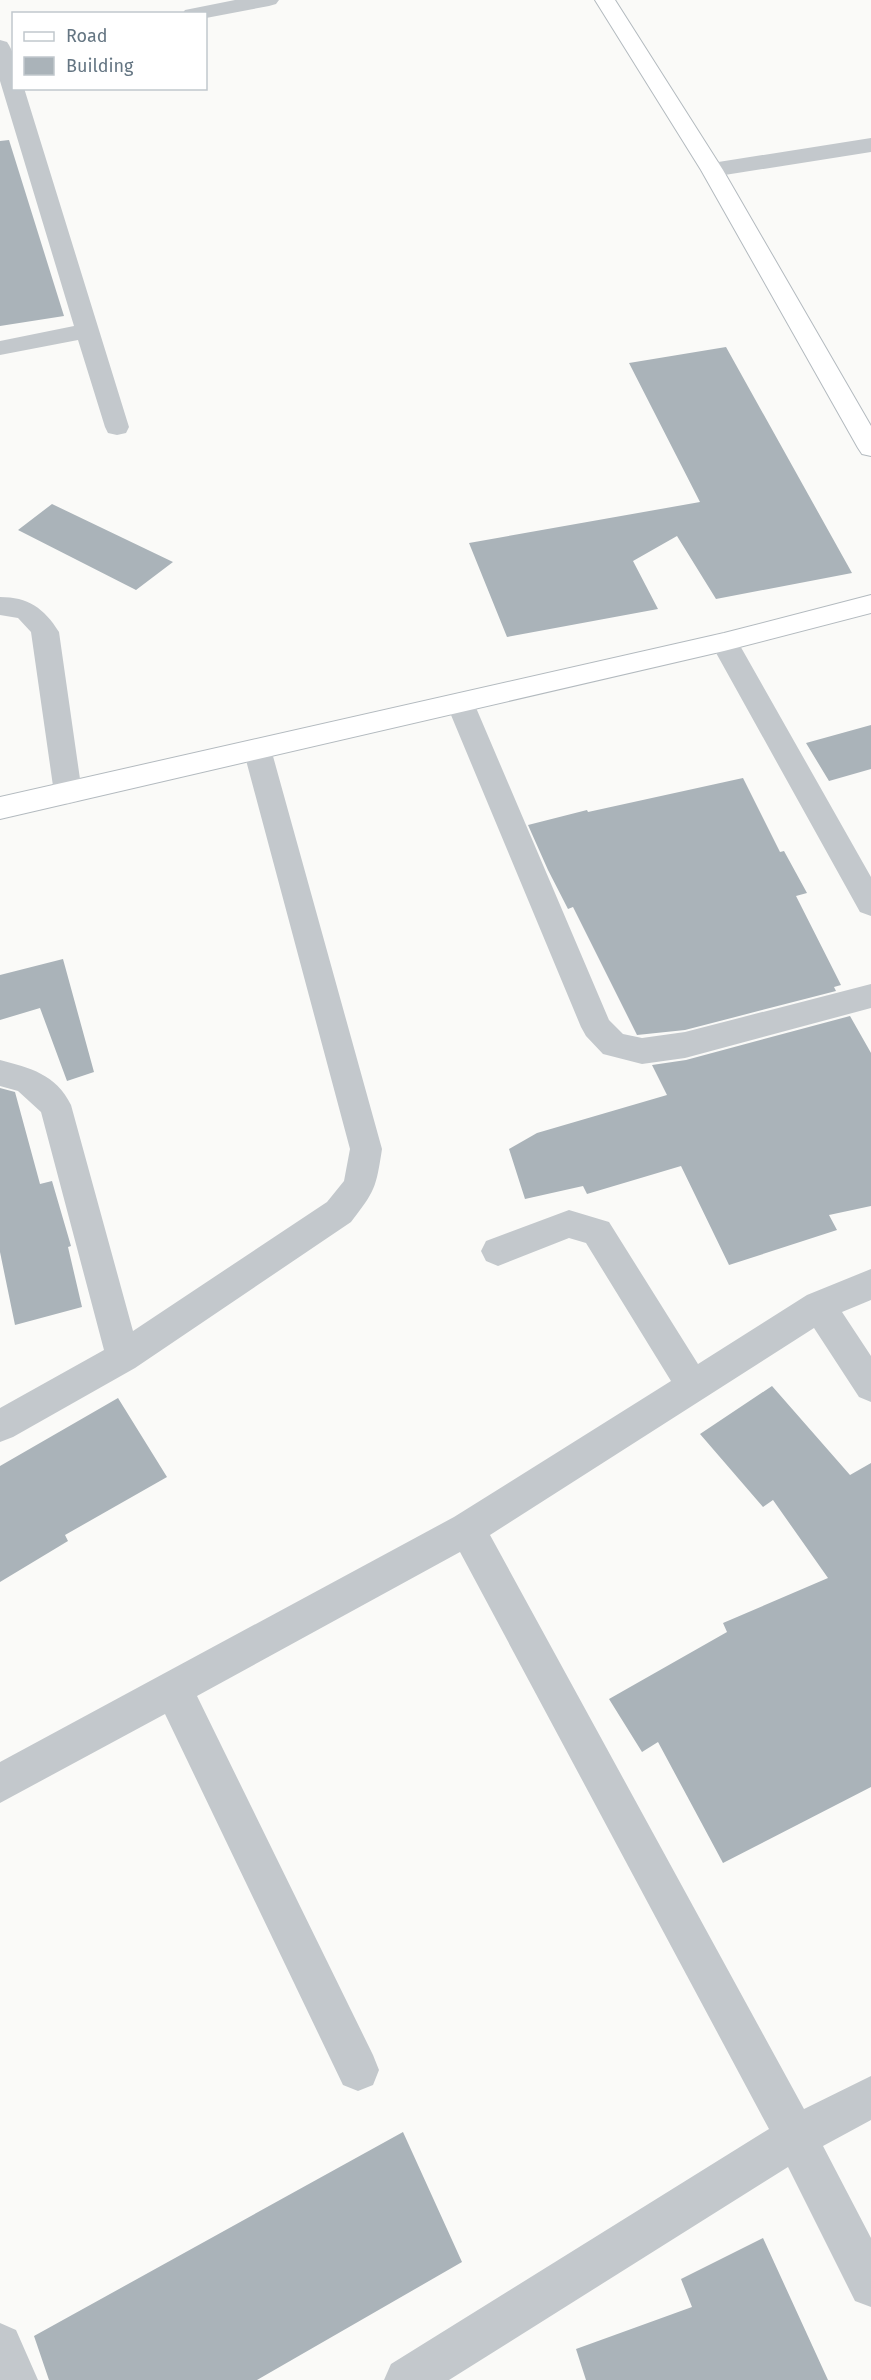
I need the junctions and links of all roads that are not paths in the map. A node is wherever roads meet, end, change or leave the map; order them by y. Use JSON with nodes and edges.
{"nodes":[{"id":1,"x":269,"y":0,"type":"edge"},
{"id":2,"x":605,"y":0,"type":"edge"},
{"id":3,"x":203,"y":12,"type":"edge"},
{"id":4,"x":0,"y":47,"type":"edge"},
{"id":5,"x":12,"y":86,"type":"edge"},
{"id":6,"x":13,"y":90,"type":"edge"},
{"id":7,"x":871,"y":145,"type":"edge"},
{"id":8,"x":712,"y":170,"type":"junction"},
{"id":9,"x":88,"y":330,"type":"junction"},
{"id":10,"x":0,"y":348,"type":"edge"},
{"id":11,"x":117,"y":427,"type":"dead end"},
{"id":12,"x":871,"y":448,"type":"edge"},
{"id":13,"x":871,"y":604,"type":"edge"},
{"id":14,"x":0,"y":606,"type":"edge"},
{"id":15,"x":724,"y":642,"type":"junction"},
{"id":16,"x":460,"y":703,"type":"junction"},
{"id":17,"x":257,"y":749,"type":"junction"},
{"id":18,"x":68,"y":793,"type":"junction"},
{"id":19,"x":0,"y":808,"type":"edge"},
{"id":20,"x":871,"y":904,"type":"edge"},
{"id":21,"x":871,"y":996,"type":"edge"},
{"id":22,"x":0,"y":1073,"type":"edge"},
{"id":23,"x":498,"y":1251,"type":"dead end"},
{"id":24,"x":871,"y":1284,"type":"edge"},
{"id":25,"x":819,"y":1306,"type":"junction"},
{"id":26,"x":123,"y":1358,"type":"junction"},
{"id":27,"x":693,"y":1386,"type":"junction"},
{"id":28,"x":871,"y":1386,"type":"edge"},
{"id":29,"x":0,"y":1426,"type":"edge"},
{"id":30,"x":467,"y":1529,"type":"junction"},
{"id":31,"x":172,"y":1688,"type":"junction"},
{"id":32,"x":0,"y":1783,"type":"edge"},
{"id":33,"x":358,"y":2070,"type":"dead end"},
{"id":34,"x":871,"y":2097,"type":"edge"},
{"id":35,"x":796,"y":2137,"type":"junction"},
{"id":36,"x":871,"y":2285,"type":"edge"},
{"id":37,"x":0,"y":2346,"type":"edge"},
{"id":38,"x":15,"y":2380,"type":"edge"},
{"id":39,"x":407,"y":2380,"type":"edge"}],
"edges":[{"from":1,"to":3,"type":"street"},
{"from":2,"to":8,"type":"street"},
{"from":4,"to":5,"type":"street"},
{"from":6,"to":9,"type":"street"},
{"from":7,"to":8,"type":"street"},
{"from":8,"to":12,"type":"street"},
{"from":9,"to":10,"type":"street"},
{"from":9,"to":11,"type":"street"},
{"from":13,"to":15,"type":"street"},
{"from":14,"to":18,"type":"street"},
{"from":15,"to":16,"type":"street"},
{"from":15,"to":20,"type":"street"},
{"from":16,"to":17,"type":"street"},
{"from":16,"to":21,"type":"street"},
{"from":17,"to":18,"type":"street"},
{"from":17,"to":26,"type":"street"},
{"from":18,"to":19,"type":"street"},
{"from":22,"to":26,"type":"street"},
{"from":23,"to":27,"type":"street"},
{"from":24,"to":25,"type":"street"},
{"from":25,"to":27,"type":"street"},
{"from":25,"to":28,"type":"street"},
{"from":26,"to":29,"type":"street"},
{"from":27,"to":30,"type":"street"},
{"from":30,"to":31,"type":"street"},
{"from":30,"to":35,"type":"street"},
{"from":31,"to":32,"type":"street"},
{"from":31,"to":33,"type":"street"},
{"from":34,"to":35,"type":"street"},
{"from":35,"to":36,"type":"street"},
{"from":35,"to":39,"type":"street"},
{"from":37,"to":38,"type":"street"}]}
